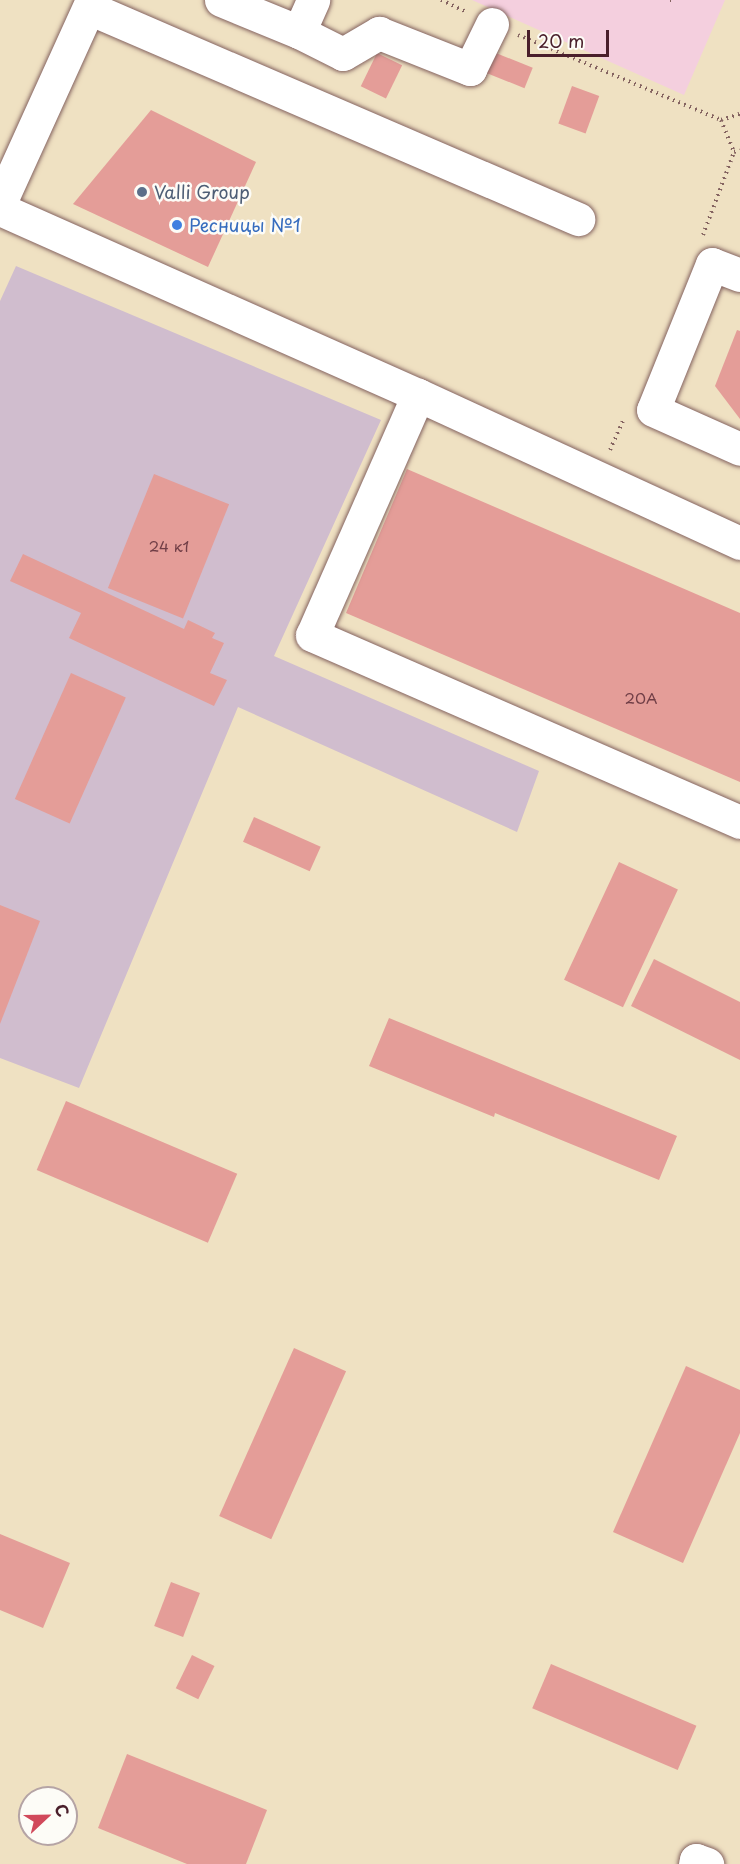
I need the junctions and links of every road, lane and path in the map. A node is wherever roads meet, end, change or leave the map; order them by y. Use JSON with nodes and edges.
{"nodes":[{"id":1,"x":221,"y":0,"type":"edge"},
{"id":2,"x":313,"y":0,"type":"edge"},
{"id":3,"x":441,"y":0,"type":"edge"},
{"id":4,"x":90,"y":4,"type":"edge"},
{"id":5,"x":492,"y":24,"type":"junction"},
{"id":6,"x":299,"y":32,"type":"junction"},
{"id":7,"x":740,"y":114,"type":"edge"},
{"id":8,"x":721,"y":120,"type":"junction"},
{"id":9,"x":740,"y":150,"type":"edge"},
{"id":10,"x":0,"y":203,"type":"edge"},
{"id":11,"x":0,"y":209,"type":"edge"},
{"id":12,"x":578,"y":219,"type":"dead end"},
{"id":13,"x":740,"y":275,"type":"edge"},
{"id":14,"x":418,"y":395,"type":"junction"},
{"id":15,"x":740,"y":449,"type":"edge"},
{"id":16,"x":740,"y":543,"type":"edge"},
{"id":17,"x":740,"y":822,"type":"edge"},
{"id":18,"x":695,"y":1864,"type":"edge"},
{"id":19,"x":707,"y":1864,"type":"edge"}],
"edges":[{"from":1,"to":6,"type":"street"},
{"from":2,"to":6,"type":"street"},
{"from":3,"to":5,"type":"path"},
{"from":4,"to":10,"type":"street"},
{"from":4,"to":12,"type":"street"},
{"from":5,"to":6,"type":"street"},
{"from":5,"to":8,"type":"path"},
{"from":7,"to":8,"type":"path"},
{"from":8,"to":9,"type":"path"},
{"from":11,"to":14,"type":"street"},
{"from":13,"to":15,"type":"street"},
{"from":14,"to":16,"type":"street"},
{"from":14,"to":17,"type":"street"},
{"from":18,"to":19,"type":"street"}]}
